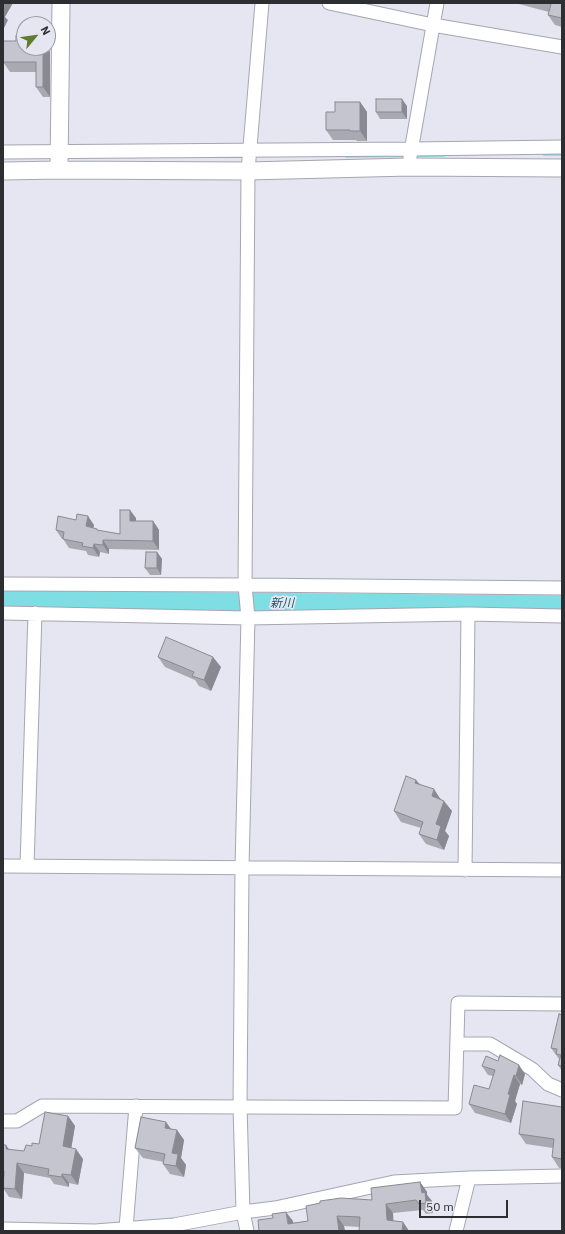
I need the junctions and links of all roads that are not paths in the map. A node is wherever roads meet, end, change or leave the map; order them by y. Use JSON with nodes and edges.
{"nodes":[{"id":1,"x":61,"y":3,"type":"edge"},
{"id":2,"x":262,"y":3,"type":"edge"},
{"id":3,"x":329,"y":3,"type":"edge"},
{"id":4,"x":437,"y":3,"type":"edge"},
{"id":5,"x":347,"y":5,"type":"edge"},
{"id":6,"x":433,"y":25,"type":"junction"},
{"id":7,"x":562,"y":47,"type":"edge"},
{"id":8,"x":562,"y":147,"type":"edge"},
{"id":9,"x":250,"y":149,"type":"junction"},
{"id":10,"x":412,"y":149,"type":"junction"},
{"id":11,"x":59,"y":151,"type":"junction"},
{"id":12,"x":3,"y":152,"type":"edge"},
{"id":13,"x":409,"y":167,"type":"junction"},
{"id":14,"x":562,"y":168,"type":"edge"},
{"id":15,"x":59,"y":170,"type":"junction"},
{"id":16,"x":3,"y":171,"type":"edge"},
{"id":17,"x":248,"y":171,"type":"junction"},
{"id":18,"x":3,"y":584,"type":"edge"},
{"id":19,"x":562,"y":588,"type":"edge"},
{"id":20,"x":245,"y":589,"type":"junction"},
{"id":21,"x":3,"y":613,"type":"edge"},
{"id":22,"x":35,"y":613,"type":"junction"},
{"id":23,"x":468,"y":614,"type":"junction"},
{"id":24,"x":562,"y":616,"type":"edge"},
{"id":25,"x":248,"y":618,"type":"junction"},
{"id":26,"x":3,"y":866,"type":"edge"},
{"id":27,"x":27,"y":866,"type":"junction"},
{"id":28,"x":242,"y":868,"type":"junction"},
{"id":29,"x":465,"y":870,"type":"junction"},
{"id":30,"x":562,"y":870,"type":"edge"},
{"id":31,"x":562,"y":1004,"type":"edge"},
{"id":32,"x":457,"y":1044,"type":"junction"},
{"id":33,"x":562,"y":1090,"type":"edge"},
{"id":34,"x":136,"y":1106,"type":"junction"},
{"id":35,"x":240,"y":1106,"type":"junction"},
{"id":36,"x":3,"y":1121,"type":"edge"},
{"id":37,"x":562,"y":1176,"type":"edge"},
{"id":38,"x":470,"y":1178,"type":"junction"},
{"id":39,"x":243,"y":1212,"type":"junction"},
{"id":40,"x":126,"y":1228,"type":"junction"},
{"id":41,"x":3,"y":1229,"type":"edge"},
{"id":42,"x":247,"y":1231,"type":"edge"},
{"id":43,"x":456,"y":1231,"type":"edge"}],
"edges":[{"from":1,"to":11,"type":"street"},
{"from":2,"to":9,"type":"street"},
{"from":3,"to":5,"type":"street"},
{"from":4,"to":6,"type":"street"},
{"from":5,"to":6,"type":"street"},
{"from":6,"to":7,"type":"street"},
{"from":6,"to":10,"type":"street"},
{"from":8,"to":10,"type":"street"},
{"from":9,"to":10,"type":"street"},
{"from":9,"to":11,"type":"street"},
{"from":9,"to":17,"type":"street"},
{"from":10,"to":13,"type":"street"},
{"from":11,"to":12,"type":"street"},
{"from":11,"to":15,"type":"street"},
{"from":13,"to":14,"type":"street"},
{"from":13,"to":17,"type":"street"},
{"from":15,"to":16,"type":"street"},
{"from":15,"to":17,"type":"street"},
{"from":17,"to":20,"type":"street"},
{"from":18,"to":20,"type":"street"},
{"from":19,"to":20,"type":"street"},
{"from":20,"to":25,"type":"street"},
{"from":21,"to":22,"type":"street"},
{"from":22,"to":25,"type":"street"},
{"from":22,"to":27,"type":"street"},
{"from":23,"to":24,"type":"street"},
{"from":23,"to":25,"type":"street"},
{"from":23,"to":29,"type":"street"},
{"from":25,"to":28,"type":"street"},
{"from":26,"to":27,"type":"street"},
{"from":27,"to":28,"type":"street"},
{"from":28,"to":29,"type":"street"},
{"from":28,"to":35,"type":"street"},
{"from":29,"to":30,"type":"street"},
{"from":31,"to":32,"type":"street"},
{"from":32,"to":33,"type":"street"},
{"from":32,"to":35,"type":"street"},
{"from":34,"to":35,"type":"street"},
{"from":34,"to":36,"type":"street"},
{"from":34,"to":40,"type":"street"},
{"from":35,"to":39,"type":"street"},
{"from":37,"to":38,"type":"street"},
{"from":38,"to":39,"type":"street"},
{"from":38,"to":43,"type":"street"},
{"from":39,"to":40,"type":"street"},
{"from":39,"to":42,"type":"street"},
{"from":40,"to":41,"type":"street"}]}
